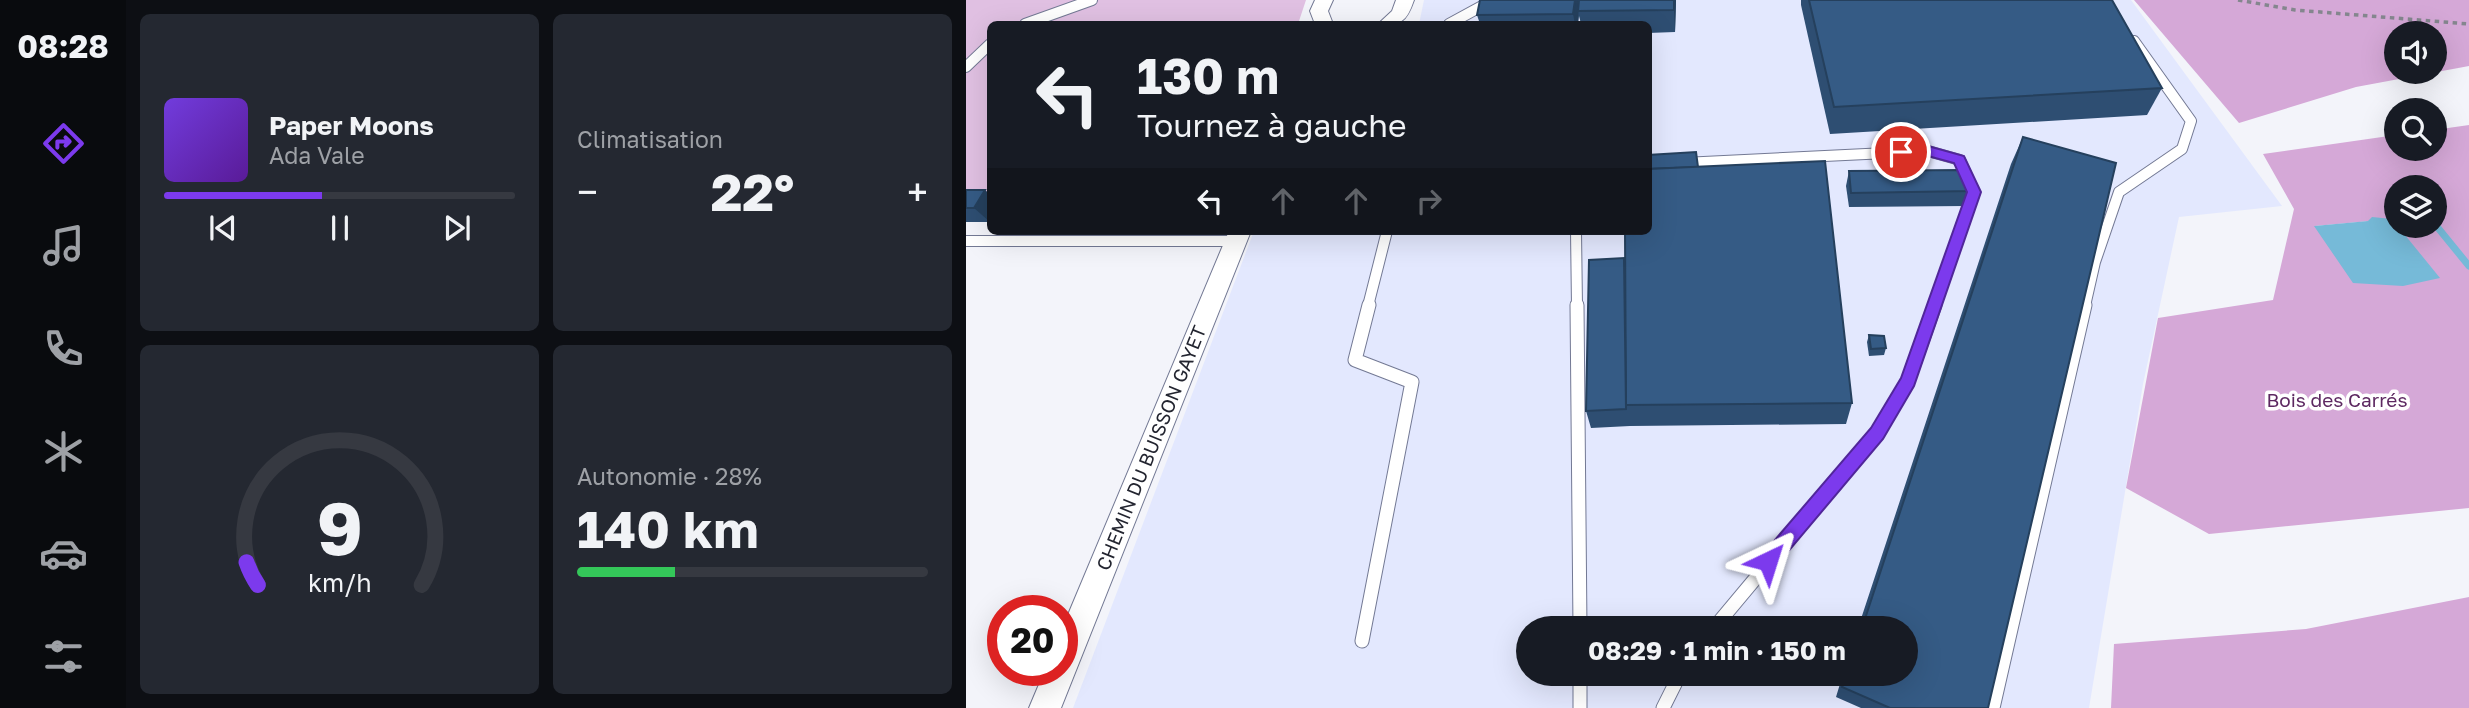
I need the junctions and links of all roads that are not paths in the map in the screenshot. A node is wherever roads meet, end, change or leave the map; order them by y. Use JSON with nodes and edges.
{"nodes":[{"id":1,"x":1092,"y":0,"type":"edge"},
{"id":2,"x":1324,"y":0,"type":"edge"},
{"id":3,"x":1405,"y":0,"type":"edge"},
{"id":4,"x":1493,"y":0,"type":"edge"},
{"id":5,"x":1033,"y":21,"type":"edge"},
{"id":6,"x":1324,"y":21,"type":"edge"},
{"id":7,"x":1391,"y":21,"type":"edge"},
{"id":8,"x":1454,"y":21,"type":"edge"},
{"id":9,"x":2128,"y":33,"type":"edge"},
{"id":10,"x":987,"y":47,"type":"edge"},
{"id":11,"x":966,"y":67,"type":"edge"},
{"id":12,"x":1674,"y":163,"type":"edge"},
{"id":13,"x":1386,"y":235,"type":"edge"},
{"id":14,"x":1576,"y":235,"type":"edge"},
{"id":15,"x":1238,"y":236,"type":"edge"},
{"id":16,"x":966,"y":241,"type":"edge"},
{"id":17,"x":1580,"y":616,"type":"edge"},
{"id":18,"x":1724,"y":616,"type":"edge"},
{"id":19,"x":1078,"y":627,"type":"edge"},
{"id":20,"x":1362,"y":641,"type":"dead end"},
{"id":21,"x":1054,"y":686,"type":"edge"},
{"id":22,"x":1580,"y":686,"type":"edge"},
{"id":23,"x":1674,"y":686,"type":"edge"},
{"id":24,"x":1045,"y":708,"type":"edge"},
{"id":25,"x":1580,"y":708,"type":"edge"},
{"id":26,"x":1663,"y":708,"type":"edge"},
{"id":27,"x":1993,"y":708,"type":"edge"}],
"edges":[{"from":1,"to":5,"type":"lane"},
{"from":2,"to":6,"type":"street"},
{"from":3,"to":7,"type":"street"},
{"from":4,"to":8,"type":"lane"},
{"from":9,"to":27,"type":"lane"},
{"from":10,"to":11,"type":"lane"},
{"from":12,"to":18,"type":"lane"},
{"from":13,"to":20,"type":"lane"},
{"from":14,"to":17,"type":"lane"},
{"from":15,"to":16,"type":"lane"},
{"from":15,"to":19,"type":"street","name":"CHEMIN DU BUISSON GAYET"},
{"from":21,"to":24,"type":"street","name":"CHEMIN DU BUISSON GAYET"},
{"from":22,"to":25,"type":"lane"},
{"from":23,"to":26,"type":"lane"}]}
